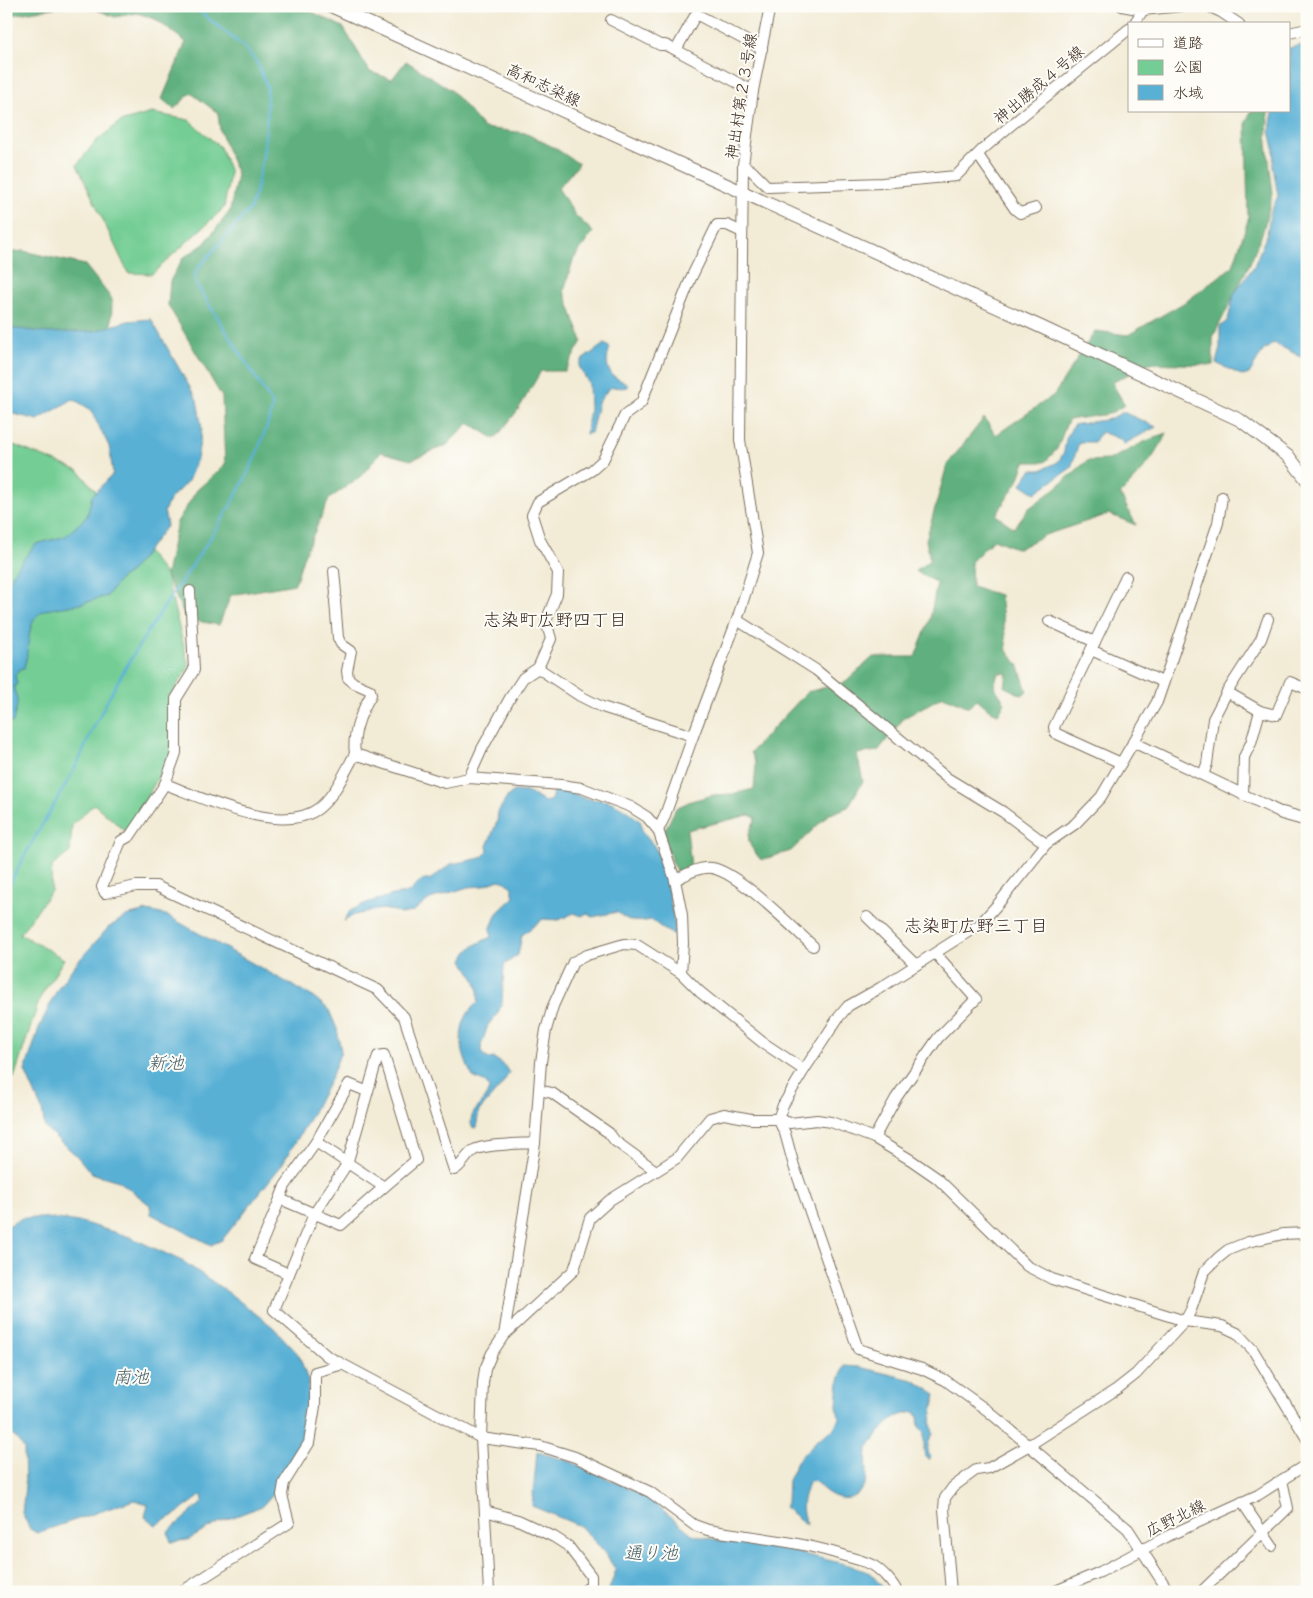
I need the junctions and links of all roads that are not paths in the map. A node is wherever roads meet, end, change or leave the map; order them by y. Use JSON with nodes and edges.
{"nodes":[{"id":1,"x":331,"y":6,"type":"edge"},
{"id":2,"x":770,"y":6,"type":"edge"},
{"id":3,"x":1122,"y":6,"type":"edge"},
{"id":4,"x":1182,"y":6,"type":"edge"},
{"id":5,"x":1208,"y":6,"type":"edge"},
{"id":6,"x":1143,"y":10,"type":"junction"},
{"id":7,"x":611,"y":20,"type":"dead end"},
{"id":8,"x":1135,"y":22,"type":"edge"},
{"id":9,"x":1236,"y":22,"type":"edge"},
{"id":10,"x":1307,"y":29,"type":"edge"},
{"id":11,"x":1128,"y":30,"type":"edge"},
{"id":12,"x":1290,"y":33,"type":"edge"},
{"id":13,"x":762,"y":49,"type":"junction"},
{"id":14,"x":676,"y":50,"type":"junction"},
{"id":15,"x":753,"y":91,"type":"junction"},
{"id":16,"x":978,"y":155,"type":"junction"},
{"id":17,"x":743,"y":165,"type":"junction"},
{"id":18,"x":744,"y":192,"type":"junction"},
{"id":19,"x":1036,"y":208,"type":"dead end"},
{"id":20,"x":742,"y":232,"type":"junction"},
{"id":21,"x":1307,"y":480,"type":"edge"},
{"id":22,"x":1222,"y":497,"type":"dead end"},
{"id":23,"x":334,"y":571,"type":"dead end"},
{"id":24,"x":1126,"y":577,"type":"dead end"},
{"id":25,"x":190,"y":591,"type":"dead end"},
{"id":26,"x":1268,"y":619,"type":"dead end"},
{"id":27,"x":737,"y":620,"type":"junction"},
{"id":28,"x":1049,"y":621,"type":"dead end"},
{"id":29,"x":1093,"y":646,"type":"junction"},
{"id":30,"x":538,"y":668,"type":"junction"},
{"id":31,"x":1164,"y":682,"type":"junction"},
{"id":32,"x":1307,"y":689,"type":"edge"},
{"id":33,"x":1227,"y":692,"type":"junction"},
{"id":34,"x":1260,"y":711,"type":"junction"},
{"id":35,"x":693,"y":736,"type":"junction"},
{"id":36,"x":1132,"y":742,"type":"junction"},
{"id":37,"x":354,"y":754,"type":"junction"},
{"id":38,"x":1121,"y":763,"type":"junction"},
{"id":39,"x":1203,"y":775,"type":"junction"},
{"id":40,"x":469,"y":778,"type":"junction"},
{"id":41,"x":165,"y":784,"type":"junction"},
{"id":42,"x":1243,"y":795,"type":"junction"},
{"id":43,"x":1282,"y":813,"type":"joint"},
{"id":44,"x":1307,"y":820,"type":"edge"},
{"id":45,"x":658,"y":830,"type":"junction"},
{"id":46,"x":1046,"y":844,"type":"junction"},
{"id":47,"x":676,"y":880,"type":"junction"},
{"id":48,"x":867,"y":917,"type":"dead end"},
{"id":49,"x":813,"y":946,"type":"dead end"},
{"id":50,"x":936,"y":954,"type":"junction"},
{"id":51,"x":916,"y":965,"type":"junction"},
{"id":52,"x":680,"y":973,"type":"junction"},
{"id":53,"x":804,"y":1070,"type":"junction"},
{"id":54,"x":539,"y":1090,"type":"junction"},
{"id":55,"x":366,"y":1091,"type":"junction"},
{"id":56,"x":778,"y":1119,"type":"junction"},
{"id":57,"x":874,"y":1138,"type":"junction"},
{"id":58,"x":316,"y":1142,"type":"junction"},
{"id":59,"x":535,"y":1143,"type":"junction"},
{"id":60,"x":347,"y":1164,"type":"junction"},
{"id":61,"x":656,"y":1171,"type":"junction"},
{"id":62,"x":384,"y":1187,"type":"junction"},
{"id":63,"x":280,"y":1199,"type":"junction"},
{"id":64,"x":314,"y":1214,"type":"junction"},
{"id":65,"x":1307,"y":1233,"type":"edge"},
{"id":66,"x":289,"y":1274,"type":"junction"},
{"id":67,"x":1185,"y":1320,"type":"junction"},
{"id":68,"x":504,"y":1335,"type":"junction"},
{"id":69,"x":340,"y":1365,"type":"junction"},
{"id":70,"x":481,"y":1438,"type":"junction"},
{"id":71,"x":1307,"y":1439,"type":"edge"},
{"id":72,"x":1028,"y":1446,"type":"junction"},
{"id":73,"x":1307,"y":1464,"type":"edge"},
{"id":74,"x":1282,"y":1480,"type":"junction"},
{"id":75,"x":1242,"y":1502,"type":"junction"},
{"id":76,"x":485,"y":1512,"type":"junction"},
{"id":77,"x":1263,"y":1533,"type":"junction"},
{"id":78,"x":1272,"y":1546,"type":"dead end"},
{"id":79,"x":1143,"y":1550,"type":"junction"},
{"id":80,"x":181,"y":1592,"type":"edge"},
{"id":81,"x":489,"y":1592,"type":"edge"},
{"id":82,"x":583,"y":1592,"type":"edge"},
{"id":83,"x":897,"y":1592,"type":"edge"},
{"id":84,"x":951,"y":1592,"type":"edge"},
{"id":85,"x":1053,"y":1592,"type":"edge"},
{"id":86,"x":1169,"y":1592,"type":"edge"},
{"id":87,"x":1201,"y":1592,"type":"edge"}],
"edges":[{"from":1,"to":18,"type":"street","name":"高和志染線"},
{"from":2,"to":13,"type":"street","name":"神出村第２３号線"},
{"from":3,"to":6,"type":"street"},
{"from":4,"to":6,"type":"street"},
{"from":5,"to":9,"type":"street"},
{"from":6,"to":8,"type":"street"},
{"from":7,"to":14,"type":"street"},
{"from":10,"to":12,"type":"street"},
{"from":11,"to":16,"type":"street","name":"神出勝成４号線"},
{"from":13,"to":14,"type":"street"},
{"from":13,"to":15,"type":"street","name":"神出村第２３号線"},
{"from":14,"to":15,"type":"street"},
{"from":15,"to":17,"type":"street","name":"神出村第２３号線"},
{"from":16,"to":17,"type":"street","name":"神出勝成４号線"},
{"from":16,"to":19,"type":"street"},
{"from":17,"to":18,"type":"street","name":"神出村第２３号線"},
{"from":18,"to":20,"type":"street","name":"神出村第２３号線"},
{"from":18,"to":21,"type":"street","name":"高和志染線"},
{"from":20,"to":27,"type":"street","name":"神出村第２３号線"},
{"from":20,"to":30,"type":"street"},
{"from":22,"to":31,"type":"street"},
{"from":23,"to":37,"type":"street"},
{"from":24,"to":29,"type":"street"},
{"from":25,"to":41,"type":"street"},
{"from":26,"to":33,"type":"street"},
{"from":27,"to":35,"type":"street","name":"神出村第２３号線"},
{"from":27,"to":46,"type":"street"},
{"from":28,"to":29,"type":"street"},
{"from":29,"to":31,"type":"street"},
{"from":29,"to":38,"type":"street"},
{"from":30,"to":35,"type":"street"},
{"from":30,"to":40,"type":"street"},
{"from":31,"to":36,"type":"street"},
{"from":32,"to":34,"type":"street"},
{"from":33,"to":34,"type":"street"},
{"from":33,"to":39,"type":"street"},
{"from":34,"to":42,"type":"street"},
{"from":35,"to":45,"type":"street","name":"神出村第２３号線"},
{"from":36,"to":38,"type":"street"},
{"from":36,"to":39,"type":"street"},
{"from":37,"to":40,"type":"street"},
{"from":37,"to":41,"type":"street"},
{"from":38,"to":46,"type":"street"},
{"from":39,"to":42,"type":"street"},
{"from":40,"to":45,"type":"street"},
{"from":41,"to":59,"type":"street"},
{"from":42,"to":43,"type":"street"},
{"from":43,"to":44,"type":"street"},
{"from":45,"to":47,"type":"street"},
{"from":46,"to":50,"type":"street"},
{"from":47,"to":49,"type":"street"},
{"from":47,"to":52,"type":"street"},
{"from":48,"to":51,"type":"street"},
{"from":50,"to":51,"type":"street"},
{"from":50,"to":57,"type":"street"},
{"from":51,"to":53,"type":"street"},
{"from":52,"to":53,"type":"street"},
{"from":52,"to":54,"type":"street"},
{"from":53,"to":56,"type":"street"},
{"from":54,"to":59,"type":"street"},
{"from":54,"to":61,"type":"street"},
{"from":55,"to":58,"type":"street"},
{"from":55,"to":60,"type":"street"},
{"from":55,"to":62,"type":"street"},
{"from":56,"to":57,"type":"street"},
{"from":56,"to":61,"type":"street"},
{"from":56,"to":72,"type":"street"},
{"from":57,"to":67,"type":"street"},
{"from":58,"to":60,"type":"street"},
{"from":58,"to":63,"type":"street"},
{"from":59,"to":68,"type":"street"},
{"from":60,"to":62,"type":"street"},
{"from":60,"to":64,"type":"street"},
{"from":61,"to":68,"type":"street"},
{"from":62,"to":64,"type":"street"},
{"from":63,"to":64,"type":"street"},
{"from":63,"to":66,"type":"street"},
{"from":64,"to":66,"type":"street"},
{"from":65,"to":67,"type":"street"},
{"from":66,"to":69,"type":"street"},
{"from":67,"to":71,"type":"street"},
{"from":67,"to":72,"type":"street"},
{"from":68,"to":70,"type":"street"},
{"from":69,"to":70,"type":"street"},
{"from":69,"to":80,"type":"street"},
{"from":70,"to":76,"type":"street"},
{"from":70,"to":83,"type":"street"},
{"from":72,"to":79,"type":"street"},
{"from":72,"to":84,"type":"street"},
{"from":73,"to":74,"type":"street","name":"広野北線"},
{"from":74,"to":75,"type":"street","name":"広野北線"},
{"from":74,"to":77,"type":"street"},
{"from":75,"to":77,"type":"street"},
{"from":75,"to":79,"type":"street","name":"広野北線"},
{"from":76,"to":81,"type":"street"},
{"from":76,"to":82,"type":"street"},
{"from":77,"to":78,"type":"street"},
{"from":77,"to":87,"type":"street"},
{"from":79,"to":85,"type":"street","name":"広野北線"},
{"from":79,"to":86,"type":"street"}]}
